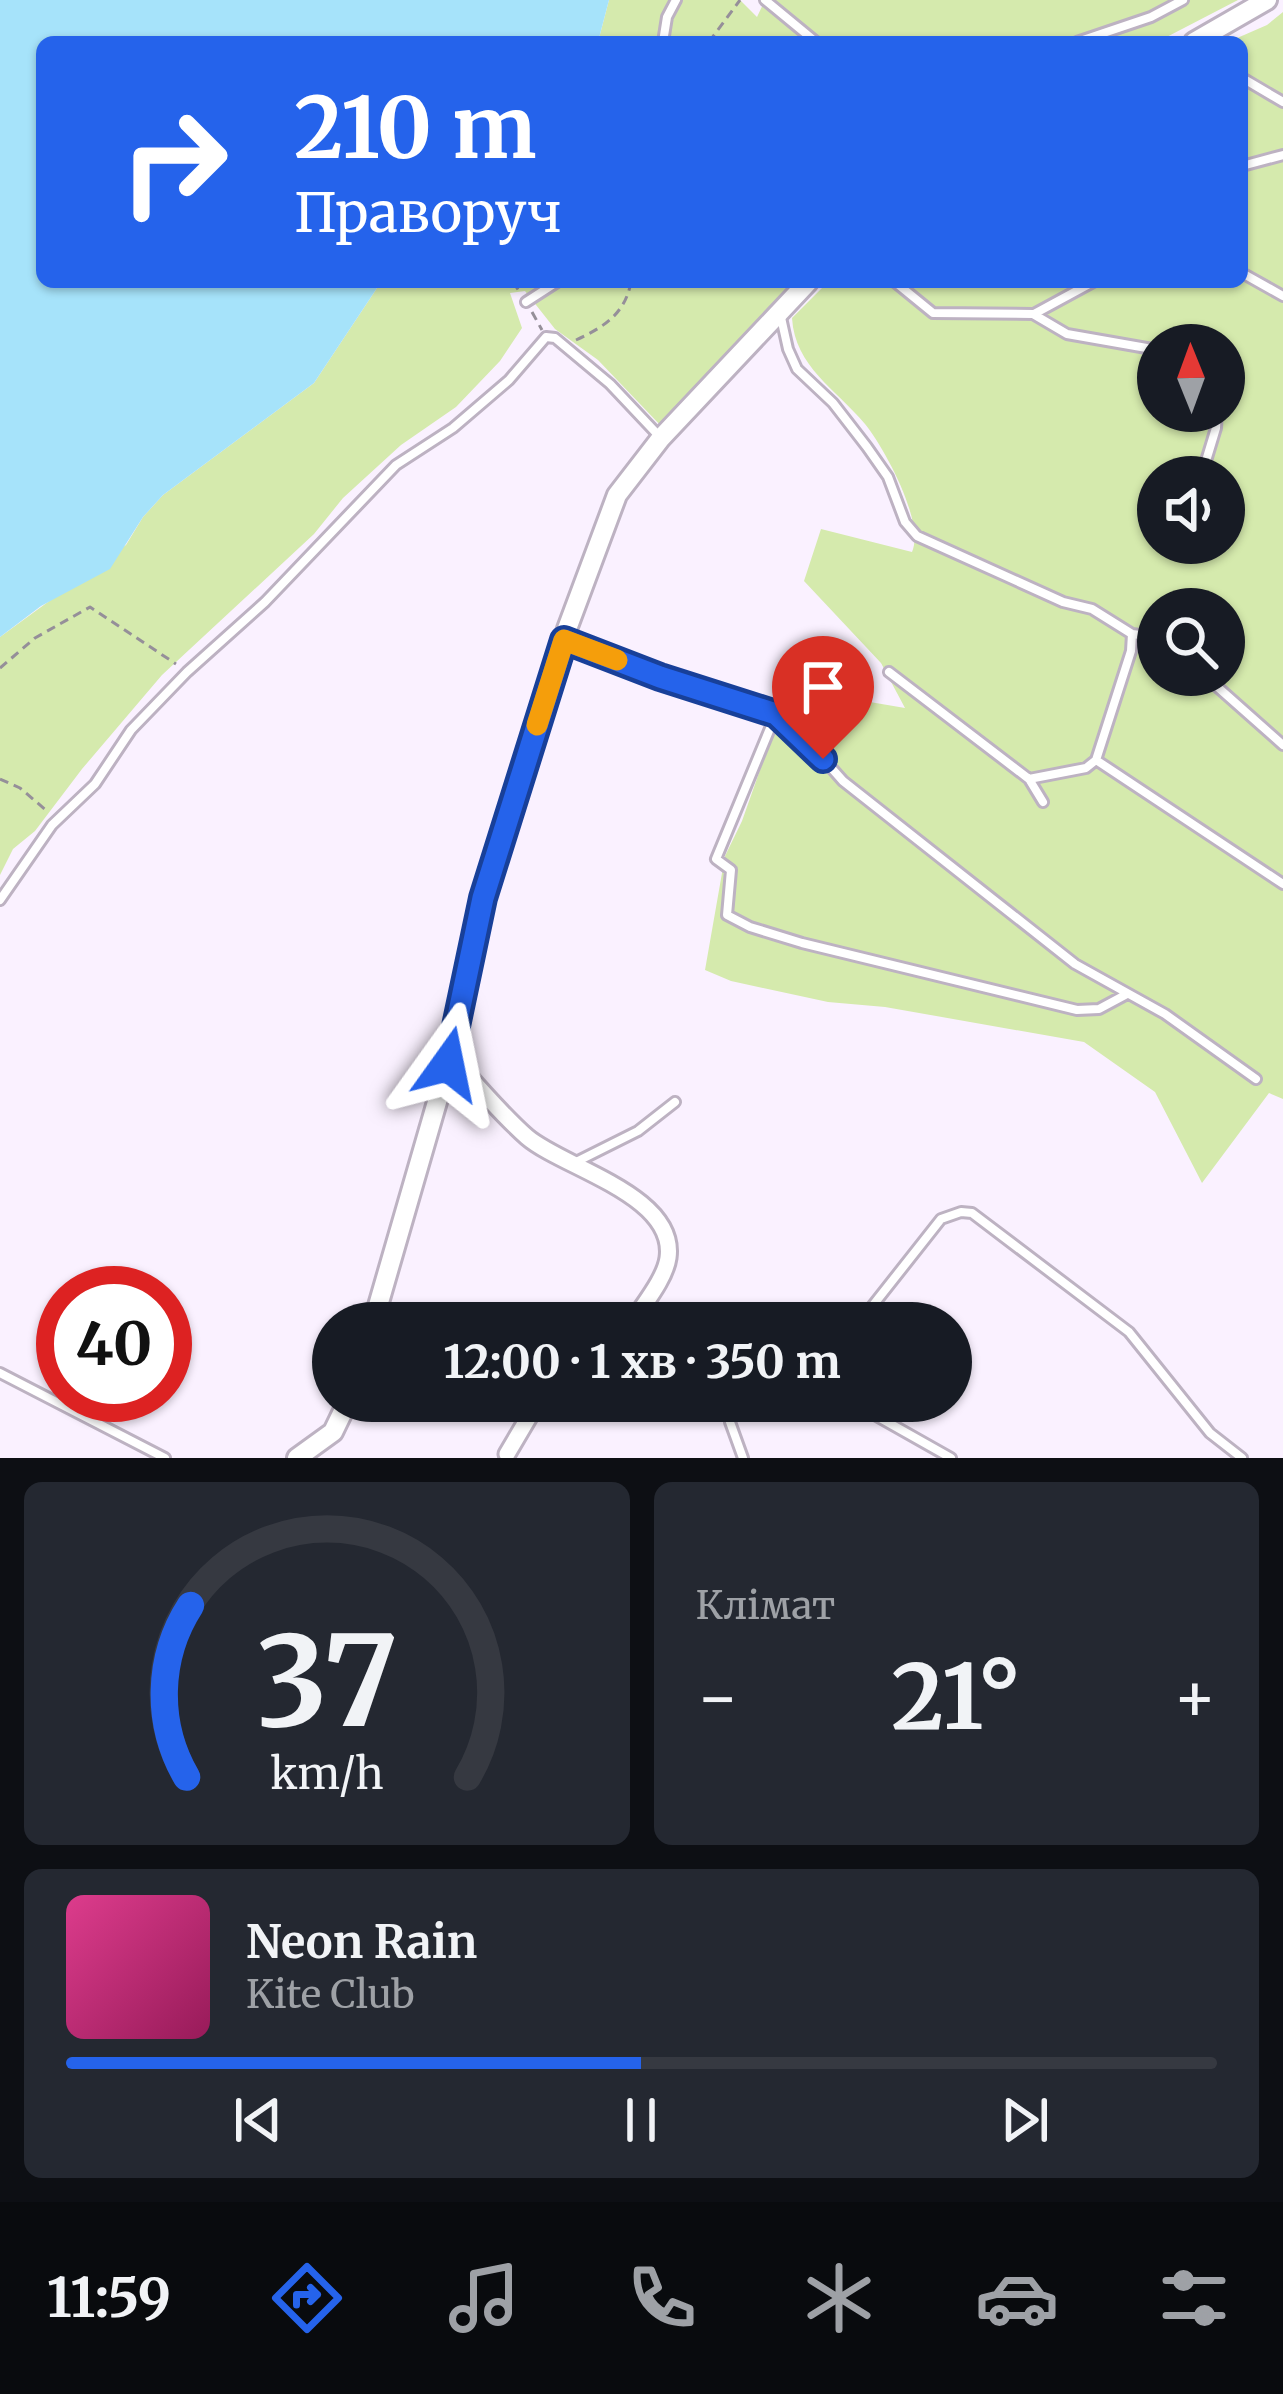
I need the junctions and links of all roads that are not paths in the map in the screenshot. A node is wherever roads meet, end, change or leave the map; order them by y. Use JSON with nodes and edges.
{"nodes":[{"id":1,"x":676,"y":0,"type":"edge"},
{"id":2,"x":765,"y":0,"type":"edge"},
{"id":3,"x":1183,"y":0,"type":"edge"},
{"id":4,"x":1267,"y":0,"type":"edge"},
{"id":5,"x":664,"y":36,"type":"edge"},
{"id":6,"x":808,"y":36,"type":"edge"},
{"id":7,"x":1095,"y":36,"type":"edge"},
{"id":8,"x":1204,"y":36,"type":"edge"},
{"id":9,"x":1248,"y":81,"type":"edge"},
{"id":10,"x":1283,"y":102,"type":"edge"},
{"id":11,"x":1283,"y":155,"type":"edge"},
{"id":12,"x":1248,"y":164,"type":"edge"},
{"id":13,"x":1248,"y":276,"type":"edge"},
{"id":14,"x":548,"y":288,"type":"edge"},
{"id":15,"x":802,"y":288,"type":"edge"},
{"id":16,"x":903,"y":288,"type":"edge"},
{"id":17,"x":1082,"y":288,"type":"edge"},
{"id":18,"x":1283,"y":296,"type":"edge"},
{"id":19,"x":526,"y":302,"type":"dead end"},
{"id":20,"x":780,"y":312,"type":"junction"},
{"id":21,"x":1033,"y":314,"type":"junction"},
{"id":22,"x":1137,"y":346,"type":"edge"},
{"id":23,"x":661,"y":438,"type":"junction"},
{"id":24,"x":1132,"y":634,"type":"junction"},
{"id":25,"x":1137,"y":635,"type":"edge"},
{"id":26,"x":564,"y":640,"type":"junction"},
{"id":27,"x":889,"y":672,"type":"dead end"},
{"id":28,"x":1228,"y":696,"type":"edge"},
{"id":29,"x":776,"y":714,"type":"junction"},
{"id":30,"x":1283,"y":745,"type":"edge"},
{"id":31,"x":1096,"y":760,"type":"junction"},
{"id":32,"x":1029,"y":779,"type":"junction"},
{"id":33,"x":1043,"y":802,"type":"dead end"},
{"id":34,"x":1283,"y":884,"type":"edge"},
{"id":35,"x":0,"y":900,"type":"edge"},
{"id":36,"x":1126,"y":994,"type":"junction"},
{"id":37,"x":448,"y":1060,"type":"junction"},
{"id":38,"x":1256,"y":1079,"type":"dead end"},
{"id":39,"x":675,"y":1102,"type":"dead end"},
{"id":40,"x":575,"y":1162,"type":"junction"},
{"id":41,"x":379,"y":1302,"type":"edge"},
{"id":42,"x":645,"y":1302,"type":"edge"},
{"id":43,"x":876,"y":1302,"type":"edge"},
{"id":44,"x":0,"y":1373,"type":"edge"},
{"id":45,"x":338,"y":1422,"type":"edge"},
{"id":46,"x":526,"y":1422,"type":"edge"},
{"id":47,"x":730,"y":1422,"type":"edge"},
{"id":48,"x":887,"y":1422,"type":"edge"},
{"id":49,"x":507,"y":1454,"type":"dead end"},
{"id":50,"x":165,"y":1458,"type":"edge"},
{"id":51,"x":297,"y":1458,"type":"edge"},
{"id":52,"x":742,"y":1458,"type":"edge"},
{"id":53,"x":951,"y":1458,"type":"edge"},
{"id":54,"x":1242,"y":1458,"type":"edge"}],
"edges":[{"from":1,"to":5,"type":"lane"},
{"from":2,"to":6,"type":"lane"},
{"from":3,"to":7,"type":"lane"},
{"from":4,"to":8,"type":"street"},
{"from":9,"to":10,"type":"lane"},
{"from":11,"to":12,"type":"lane"},
{"from":13,"to":18,"type":"lane"},
{"from":14,"to":19,"type":"lane"},
{"from":15,"to":20,"type":"street"},
{"from":16,"to":21,"type":"lane"},
{"from":17,"to":21,"type":"lane"},
{"from":20,"to":23,"type":"street"},
{"from":20,"to":24,"type":"lane"},
{"from":21,"to":22,"type":"lane"},
{"from":23,"to":26,"type":"street"},
{"from":23,"to":35,"type":"lane"},
{"from":24,"to":25,"type":"lane"},
{"from":24,"to":31,"type":"lane"},
{"from":26,"to":29,"type":"lane"},
{"from":26,"to":37,"type":"street"},
{"from":27,"to":32,"type":"lane"},
{"from":28,"to":30,"type":"lane"},
{"from":29,"to":36,"type":"lane"},
{"from":29,"to":36,"type":"lane"},
{"from":31,"to":32,"type":"lane"},
{"from":31,"to":34,"type":"lane"},
{"from":32,"to":33,"type":"lane"},
{"from":36,"to":38,"type":"lane"},
{"from":37,"to":40,"type":"street"},
{"from":37,"to":41,"type":"street"},
{"from":39,"to":40,"type":"lane"},
{"from":40,"to":42,"type":"street"},
{"from":43,"to":54,"type":"lane"},
{"from":44,"to":50,"type":"lane"},
{"from":45,"to":51,"type":"street"},
{"from":46,"to":49,"type":"street"},
{"from":47,"to":52,"type":"lane"},
{"from":48,"to":53,"type":"lane"}]}
